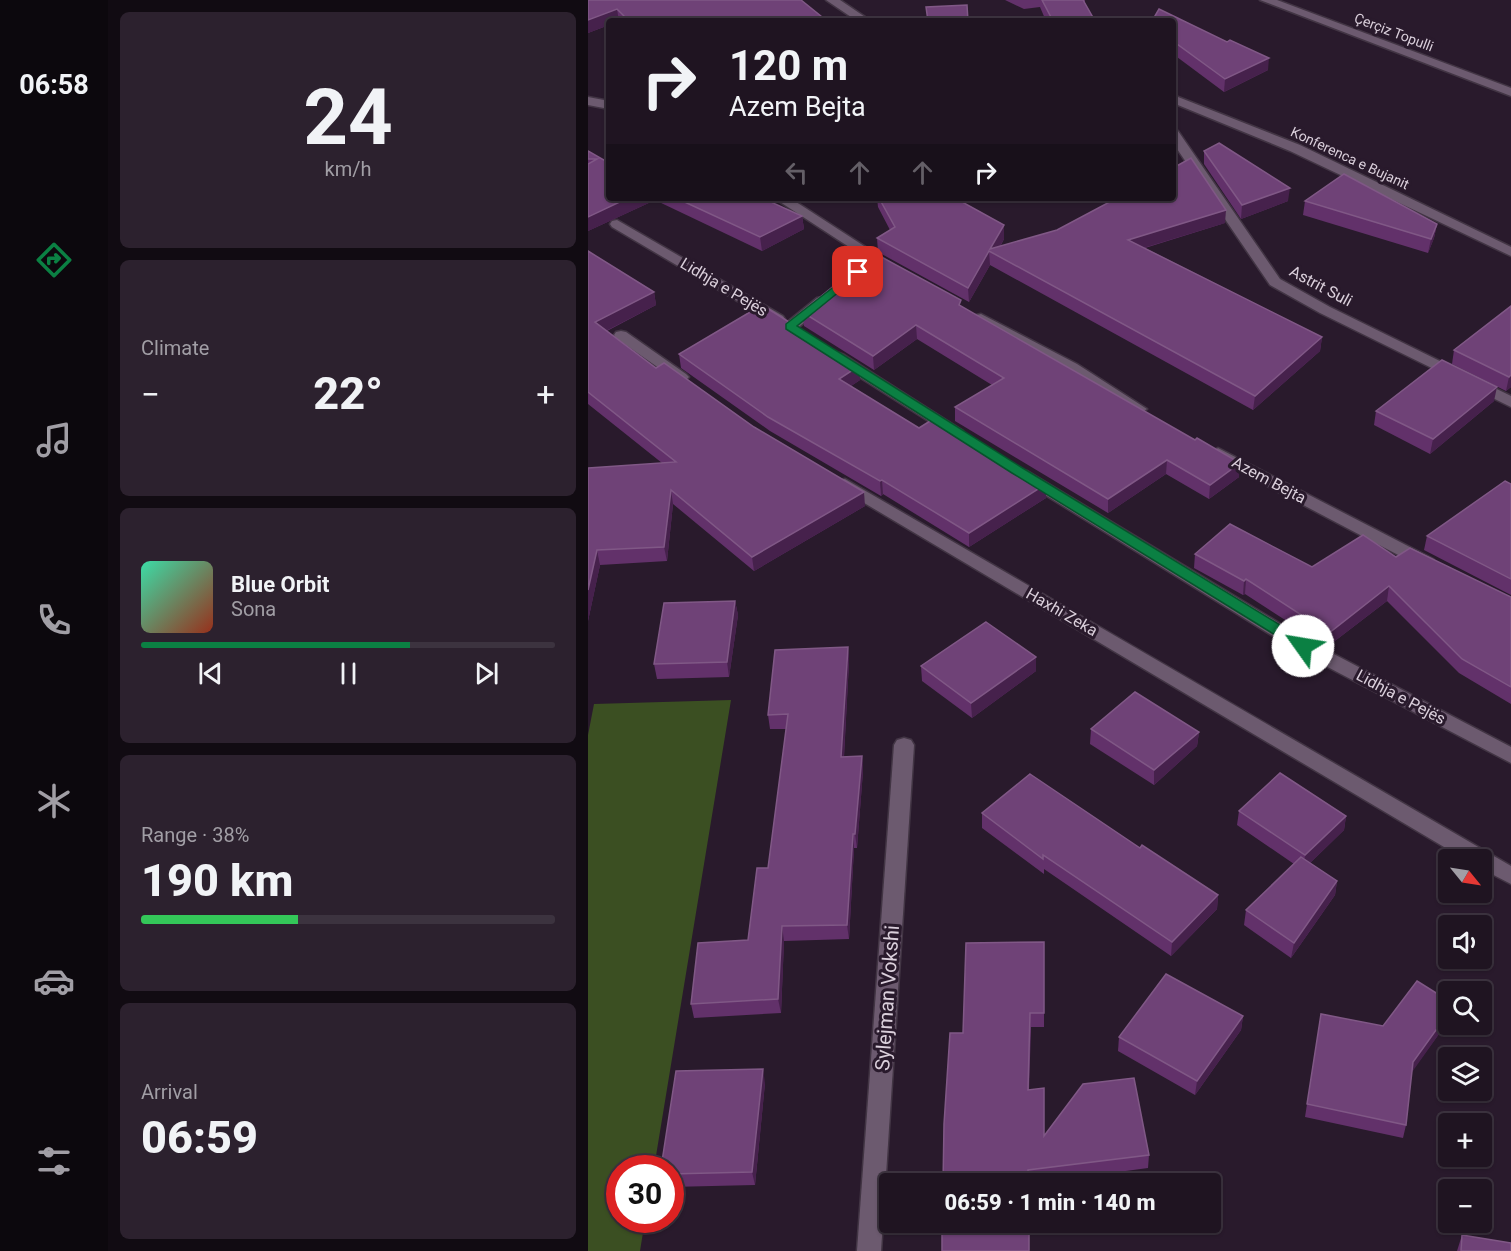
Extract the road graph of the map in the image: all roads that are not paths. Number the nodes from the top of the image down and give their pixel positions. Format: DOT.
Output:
graph roads {
  1 [pos="832,0"];
  2 [pos="1266,0"];
  3 [pos="860,18"];
  4 [pos="1511,93"];
  5 [pos="1176,100"];
  6 [pos="588,101"];
  7 [pos="606,104"];
  8 [pos="1176,138"];
  9 [pos="785,201"];
  10 [pos="617,224"];
  11 [pos="1511,252"];
  12 [pos="905,275"];
  13 [pos="832,292"];
  14 [pos="965,309"];
  15 [pos="621,335"];
  16 [pos="821,346"];
  17 [pos="697,389"];
  18 [pos="1511,402"];
  19 [pos="1152,417"];
  20 [pos="968,439"];
  21 [pos="1203,445"];
  22 [pos="1017,470"];
  23 [pos="835,478"];
  24 [pos="1438,568"];
  25 [pos="904,745"];
  26 [pos="1511,756"];
  27 [pos="1511,876"];
  28 [pos="869,1251"];
  1 -- 3 [label="street"];
  2 -- 4 [label="street, Çerçiz Topulli"];
  5 -- 11 [label="street, Konferenca e Bujanit"];
  6 -- 7 [label="street"];
  8 -- 18 [label="street, Astrit Suli"];
  9 -- 12 [label="street"];
  10 -- 13 [label="street, Lidhja e Pejës"];
  14 -- 19 [label="street"];
  15 -- 17 [label="street"];
  16 -- 20 [label="street"];
  21 -- 24 [label="street, Azem Bejta"];
  22 -- 26 [label="street, Lidhja e Pejës"];
  23 -- 27 [label="street, Haxhi Zeka"];
  25 -- 28 [label="street, Sylejman Vokshi"];
}
